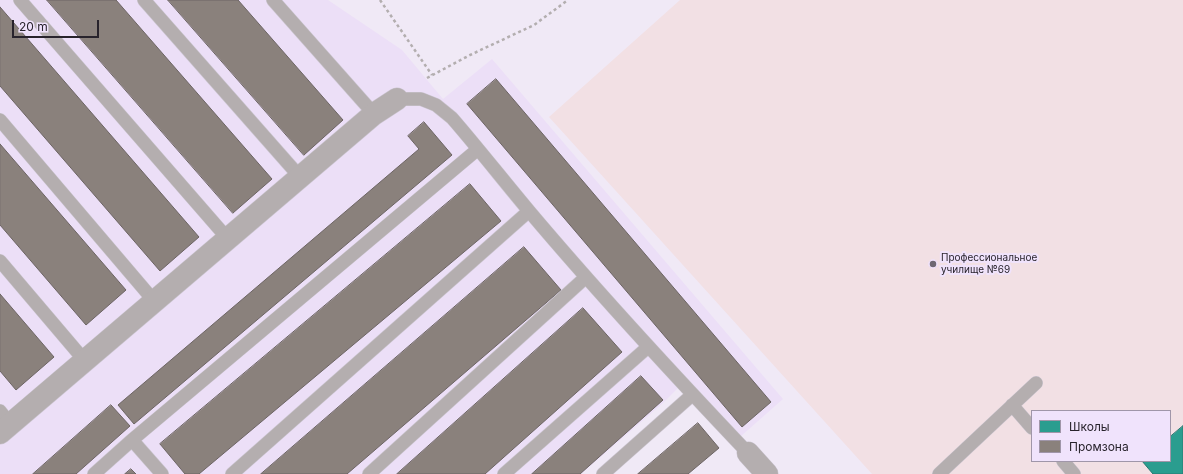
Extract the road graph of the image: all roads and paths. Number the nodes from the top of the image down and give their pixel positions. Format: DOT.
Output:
graph roads {
  1 [pos="20,0"];
  2 [pos="144,0"];
  3 [pos="273,0"];
  4 [pos="380,0"];
  5 [pos="568,0"];
  6 [pos="432,74"];
  7 [pos="397,99"];
  8 [pos="374,114"];
  9 [pos="0,120"];
  10 [pos="478,149"];
  11 [pos="300,177"];
  12 [pos="529,211"];
  13 [pos="228,239"];
  14 [pos="0,261"];
  15 [pos="586,278"];
  16 [pos="155,302"];
  17 [pos="648,346"];
  18 [pos="85,360"];
  19 [pos="1036,383"];
  20 [pos="692,395"];
  21 [pos="1012,406"];
  22 [pos="4,423"];
  23 [pos="1031,427"];
  24 [pos="132,440"];
  25 [pos="748,453"];
  26 [pos="1064,462"];
  27 [pos="94,474"];
  28 [pos="162,474"];
  29 [pos="232,474"];
  30 [pos="369,474"];
  31 [pos="504,474"];
  32 [pos="603,474"];
  33 [pos="767,474"];
  34 [pos="939,474"];
  35 [pos="1074,474"];
  1 -- 13 [label="lane"];
  2 -- 11 [label="lane"];
  3 -- 8 [label="lane"];
  4 -- 6 [label="path"];
  5 -- 6 [label="path"];
  6 -- 7 [label="path"];
  7 -- 8 [label="street"];
  7 -- 10 [label="lane"];
  8 -- 11 [label="street"];
  9 -- 16 [label="lane"];
  10 -- 12 [label="lane"];
  10 -- 24 [label="lane"];
  11 -- 13 [label="street"];
  12 -- 15 [label="lane"];
  12 -- 29 [label="lane"];
  13 -- 16 [label="street"];
  14 -- 18 [label="lane"];
  15 -- 17 [label="lane"];
  15 -- 30 [label="lane"];
  16 -- 18 [label="street"];
  17 -- 20 [label="lane"];
  17 -- 31 [label="lane"];
  18 -- 22 [label="street"];
  19 -- 21 [label="lane"];
  20 -- 25 [label="lane"];
  20 -- 32 [label="lane"];
  21 -- 23 [label="lane"];
  21 -- 34 [label="lane"];
  24 -- 27 [label="lane"];
  24 -- 28 [label="lane"];
  25 -- 33 [label="street"];
  26 -- 35 [label="lane"];
}
